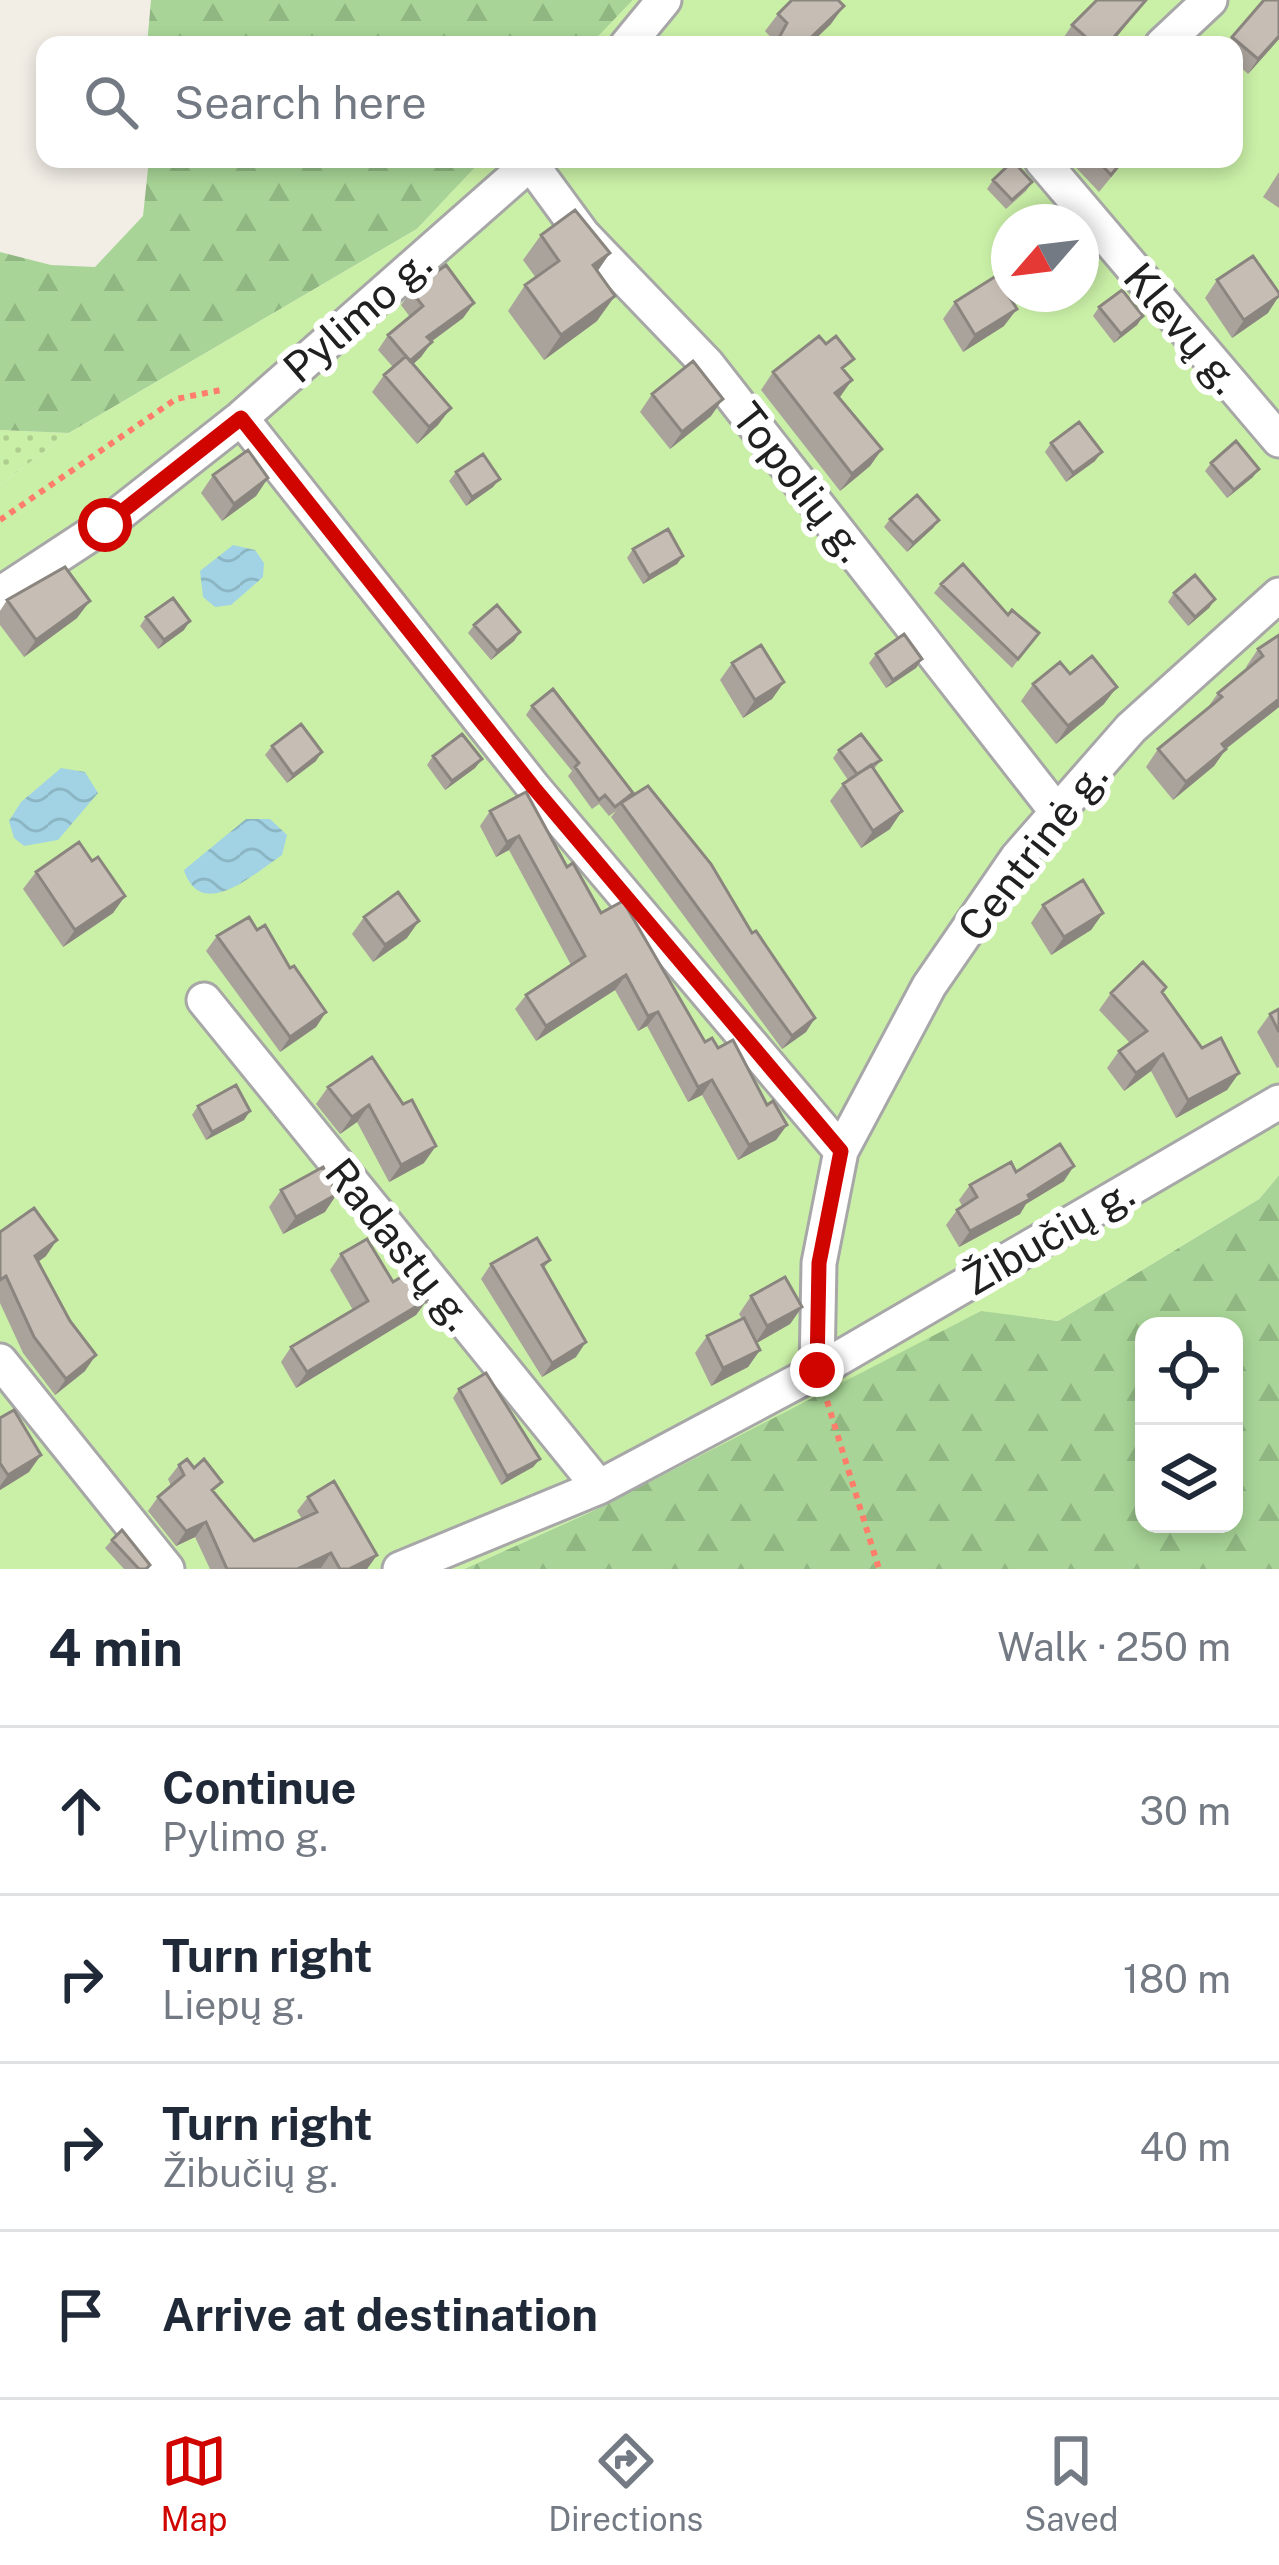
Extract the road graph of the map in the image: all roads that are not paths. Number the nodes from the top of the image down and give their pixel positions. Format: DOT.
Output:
graph roads {
  1 [pos="664,0"];
  2 [pos="1210,0"];
  3 [pos="634,36"];
  4 [pos="1172,36"];
  5 [pos="525,168"];
  6 [pos="538,168"];
  7 [pos="1049,168"];
  8 [pos="241,418"];
  9 [pos="1279,440"];
  10 [pos="0,594"];
  11 [pos="1279,596"];
  12 [pos="1057,812"];
  13 [pos="205,1000"];
  14 [pos="1279,1102"];
  15 [pos="841,1151"];
  16 [pos="0,1361"];
  17 [pos="817,1370"];
  18 [pos="599,1487"];
  19 [pos="167,1569"];
  20 [pos="400,1569"];
  1 -- 3 [label="street"];
  2 -- 4 [label="street"];
  5 -- 8 [label="street, Pylimo g."];
  6 -- 12 [label="street, Topolių g."];
  7 -- 9 [label="street, Klevų g."];
  8 -- 10 [label="street, Pylimo g."];
  8 -- 15 [label="street"];
  11 -- 12 [label="street, Centrinė g."];
  12 -- 15 [label="street, Centrinė g."];
  13 -- 18 [label="street, Radastų g."];
  14 -- 17 [label="street, Žibučių g."];
  15 -- 17 [label="street"];
  16 -- 19 [label="street"];
  17 -- 18 [label="street, Žibučių g."];
  18 -- 20 [label="street, Žibučių g."];
}
